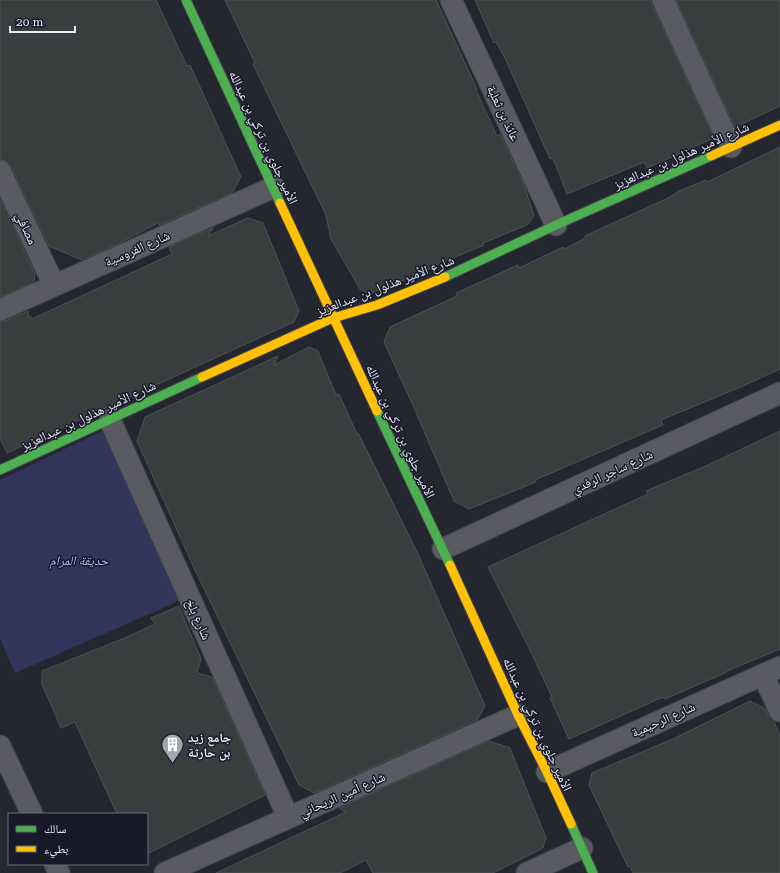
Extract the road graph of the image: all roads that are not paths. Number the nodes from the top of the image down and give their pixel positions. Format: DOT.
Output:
graph roads {
  1 [pos="186,0"];
  2 [pos="451,0"];
  3 [pos="663,0"];
  4 [pos="780,125"];
  5 [pos="731,147"];
  6 [pos="0,171"];
  7 [pos="274,187"];
  8 [pos="556,225"];
  9 [pos="54,285"];
  10 [pos="0,310"];
  11 [pos="333,318"];
  12 [pos="780,393"];
  13 [pos="110,420"];
  14 [pos="0,470"];
  15 [pos="444,549"];
  16 [pos="772,671"];
  17 [pos="780,711"];
  18 [pos="518,715"];
  19 [pos="0,746"];
  20 [pos="547,772"];
  21 [pos="32,813"];
  22 [pos="288,818"];
  23 [pos="582,848"];
  24 [pos="165,873"];
  25 [pos="527,873"];
  26 [pos="593,873"];
  1 -- 7 [label="street, الأمير جلوي بن تركي بن عبدالله"];
  2 -- 8 [label="street, عائذ بن ثعلبة"];
  3 -- 5 [label="street"];
  4 -- 5 [label="street, شارع الأمير هذلول بن عبدالعزيز"];
  5 -- 8 [label="street, شارع الأمير هذلول بن عبدالعزيز"];
  6 -- 9 [label="street, مصافي"];
  7 -- 9 [label="street, شارع الفروسية"];
  7 -- 11 [label="street, الأمير جلوي بن تركي بن عبدالله"];
  8 -- 11 [label="street, شارع الأمير هذلول بن عبدالعزيز"];
  9 -- 10 [label="street, شارع الفروسية"];
  11 -- 13 [label="street, شارع الأمير هذلول بن عبدالعزيز"];
  11 -- 15 [label="street, الأمير جلوي بن تركي بن عبدالله"];
  12 -- 15 [label="street, شارع ساجر الرفدي"];
  13 -- 14 [label="street, شارع الأمير هذلول بن عبدالعزيز"];
  13 -- 22 [label="street, شارع بلخ"];
  15 -- 18 [label="street, الأمير جلوي بن تركي بن عبدالله"];
  16 -- 17 [label="street"];
  16 -- 20 [label="street, شارع الرحيمية"];
  18 -- 20 [label="street, الأمير جلوي بن تركي بن عبدالله"];
  18 -- 22 [label="street, شارع أمين الريحاني"];
  19 -- 21 [label="street"];
  20 -- 23 [label="street, الأمير جلوي بن تركي بن عبدالله"];
  22 -- 24 [label="street, شارع أمين الريحاني"];
  23 -- 25 [label="street"];
  23 -- 26 [label="street, الأمير جلوي بن تركي بن عبدالله"];
}
